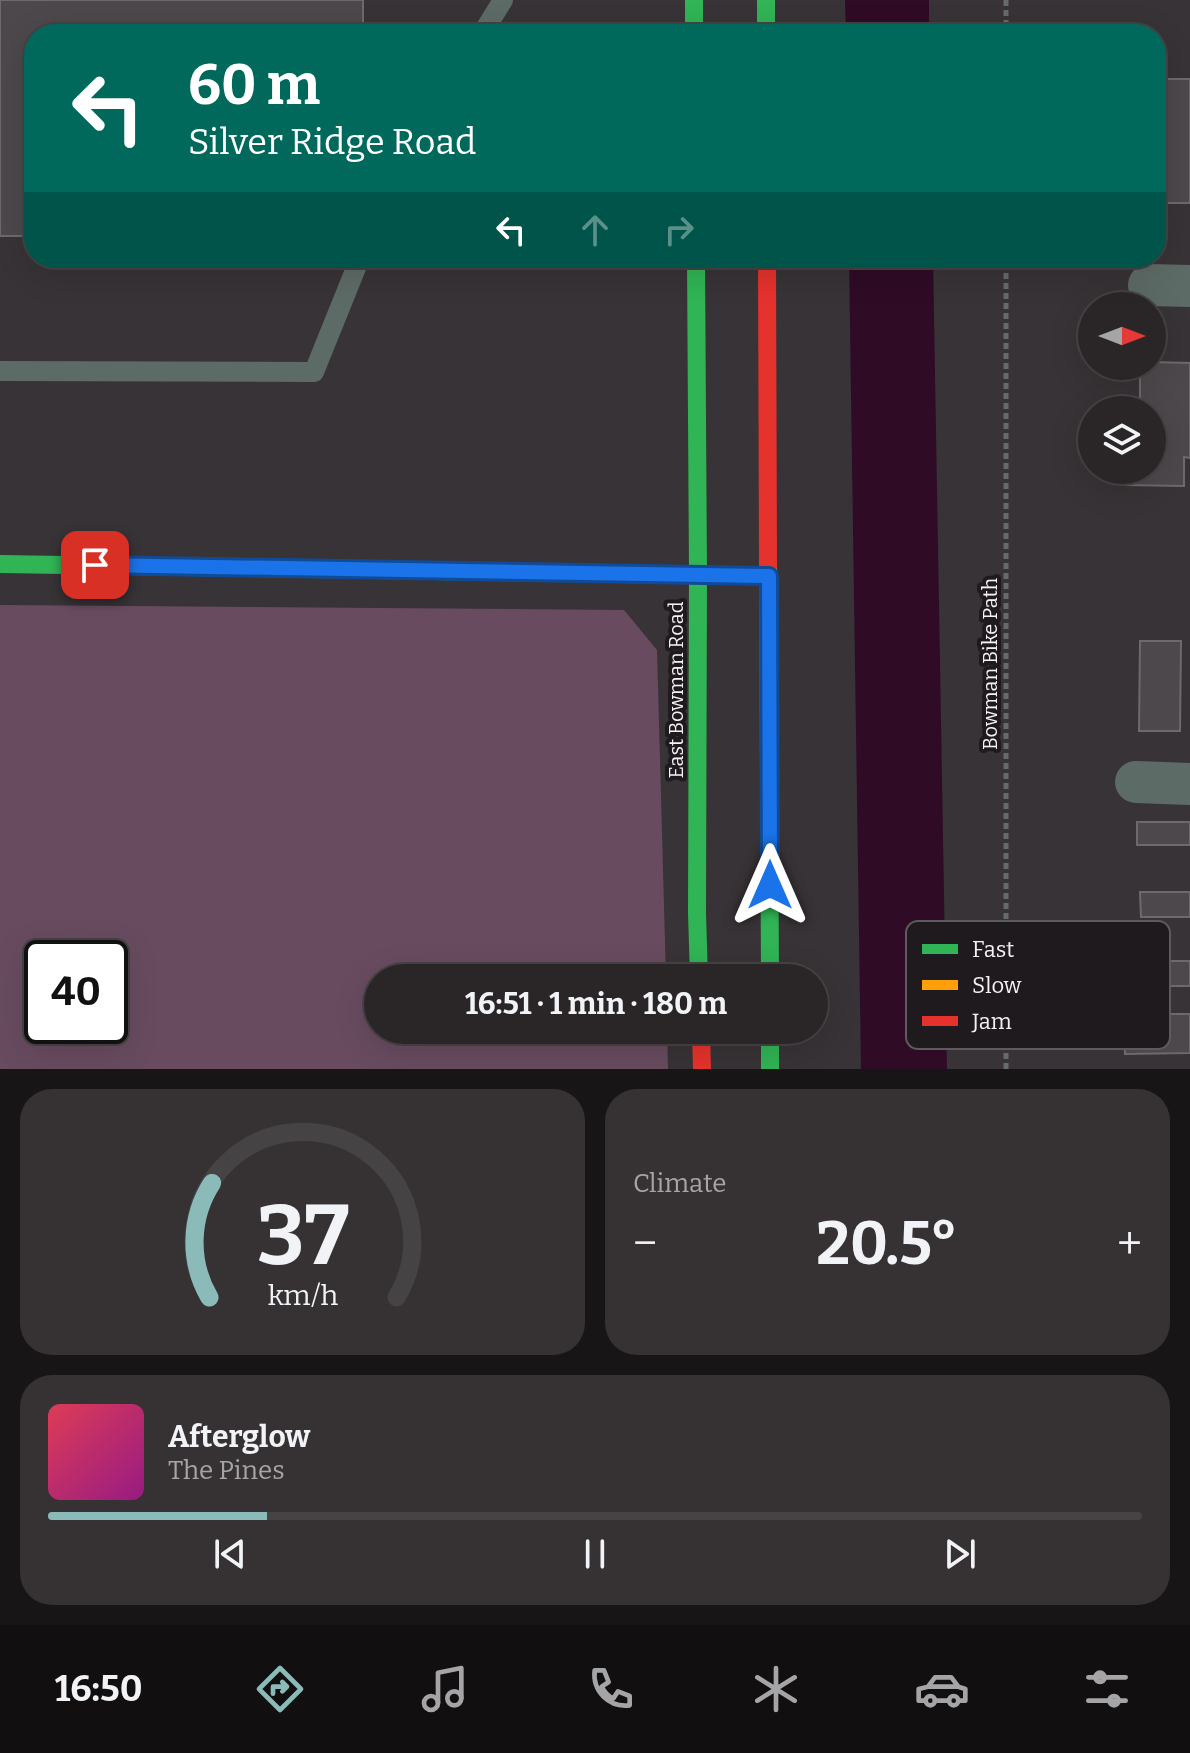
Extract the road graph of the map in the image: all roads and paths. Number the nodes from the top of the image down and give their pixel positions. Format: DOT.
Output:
graph roads {
  1 [pos="503,0"];
  2 [pos="694,0"];
  3 [pos="766,0"];
  4 [pos="1006,0"];
  5 [pos="488,24"];
  6 [pos="694,24"];
  7 [pos="766,24"];
  8 [pos="1006,24"];
  9 [pos="356,268"];
  10 [pos="696,268"];
  11 [pos="767,268"];
  12 [pos="1006,268"];
  13 [pos="0,371"];
  14 [pos="0,564"];
  15 [pos="698,575"];
  16 [pos="769,576"];
  17 [pos="1136,782"];
  18 [pos="1190,784"];
  19 [pos="1006,921"];
  20 [pos="699,964"];
  21 [pos="770,964"];
  22 [pos="701,1044"];
  23 [pos="770,1044"];
  24 [pos="702,1069"];
  25 [pos="770,1069"];
  1 -- 5 [label="lane"];
  2 -- 6 [label="street"];
  3 -- 7 [label="street"];
  4 -- 8 [label="path"];
  9 -- 13 [label="lane"];
  10 -- 15 [label="street, East Bowman Road"];
  11 -- 16 [label="street"];
  12 -- 19 [label="path, Bowman Bike Path"];
  14 -- 15 [label="street"];
  15 -- 16 [label="street"];
  15 -- 20 [label="street, East Bowman Road"];
  16 -- 21 [label="street"];
  17 -- 18 [label="street"];
  22 -- 24 [label="street"];
  23 -- 25 [label="street"];
}
